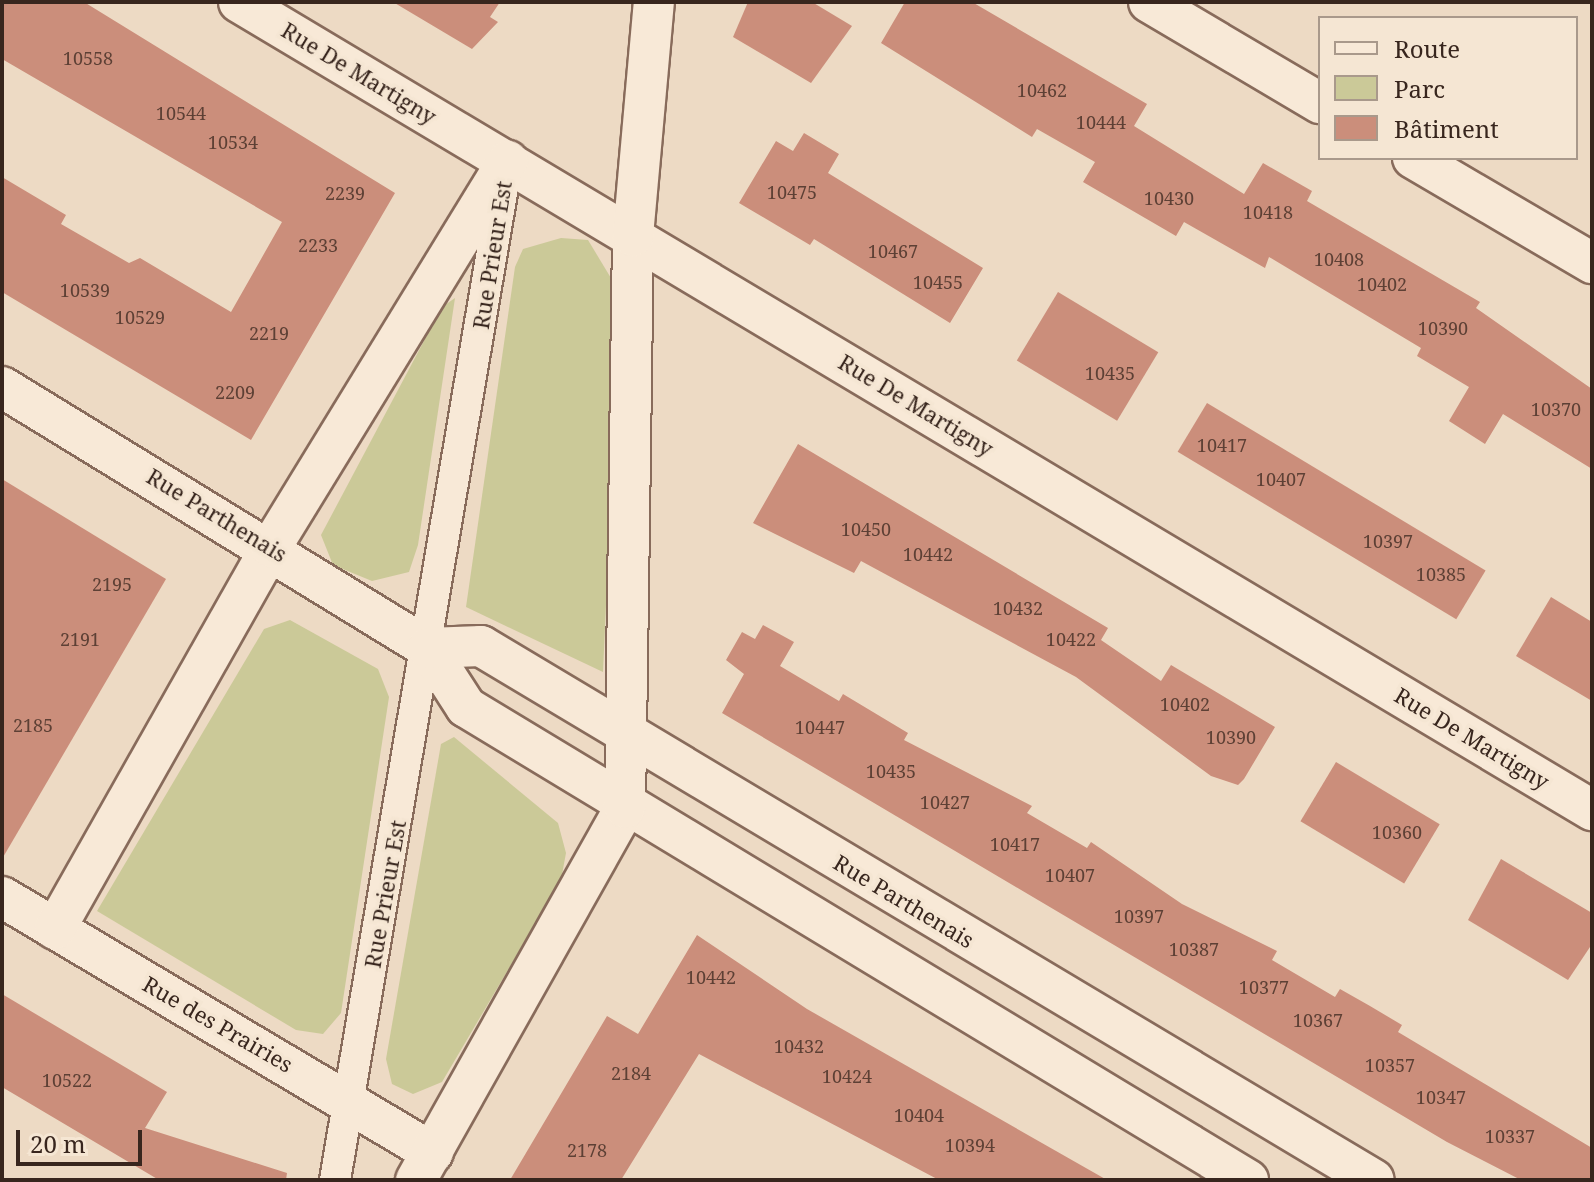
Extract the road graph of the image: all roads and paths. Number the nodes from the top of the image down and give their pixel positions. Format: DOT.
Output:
graph roads {
  1 [pos="239,2"];
  2 [pos="654,2"];
  3 [pos="1149,2"];
  4 [pos="1318,102"];
  5 [pos="1416,160"];
  6 [pos="508,161"];
  7 [pos="633,236"];
  8 [pos="1592,263"];
  9 [pos="2,387"];
  10 [pos="271,547"];
  11 [pos="428,648"];
  12 [pos="625,735"];
  13 [pos="625,808"];
  14 [pos="1592,810"];
  15 [pos="2,897"];
  16 [pos="55,929"];
  17 [pos="349,1100"];
  18 [pos="424,1167"];
  19 [pos="335,1180"];
  20 [pos="1248,1180"];
  21 [pos="1374,1180"];
  1 -- 6 [label="street, Rue De Martigny"];
  2 -- 7 [label="street"];
  3 -- 4 [label="street"];
  5 -- 8 [label="street"];
  6 -- 7 [label="street, Rue De Martigny"];
  6 -- 10 [label="street, Rue Prieur Est"];
  6 -- 11 [label="street, Rue Prieur Est"];
  7 -- 12 [label="street"];
  7 -- 14 [label="street, Rue De Martigny"];
  9 -- 10 [label="street, Rue Parthenais"];
  10 -- 11 [label="street, Rue Parthenais"];
  10 -- 16 [label="street, Rue Prieur Est"];
  11 -- 12 [label="street, Rue Parthenais"];
  11 -- 13 [label="street, Rue Parthenais"];
  11 -- 17 [label="street, Rue Prieur Est"];
  12 -- 13 [label="street"];
  12 -- 21 [label="street, Rue Parthenais"];
  13 -- 18 [label="street"];
  13 -- 20 [label="street, Rue Parthenais"];
  15 -- 16 [label="street, Rue des Prairies"];
  16 -- 17 [label="street, Rue des Prairies"];
  17 -- 18 [label="street, Rue des Prairies"];
  17 -- 19 [label="street, Rue Prieur Est"];
}
